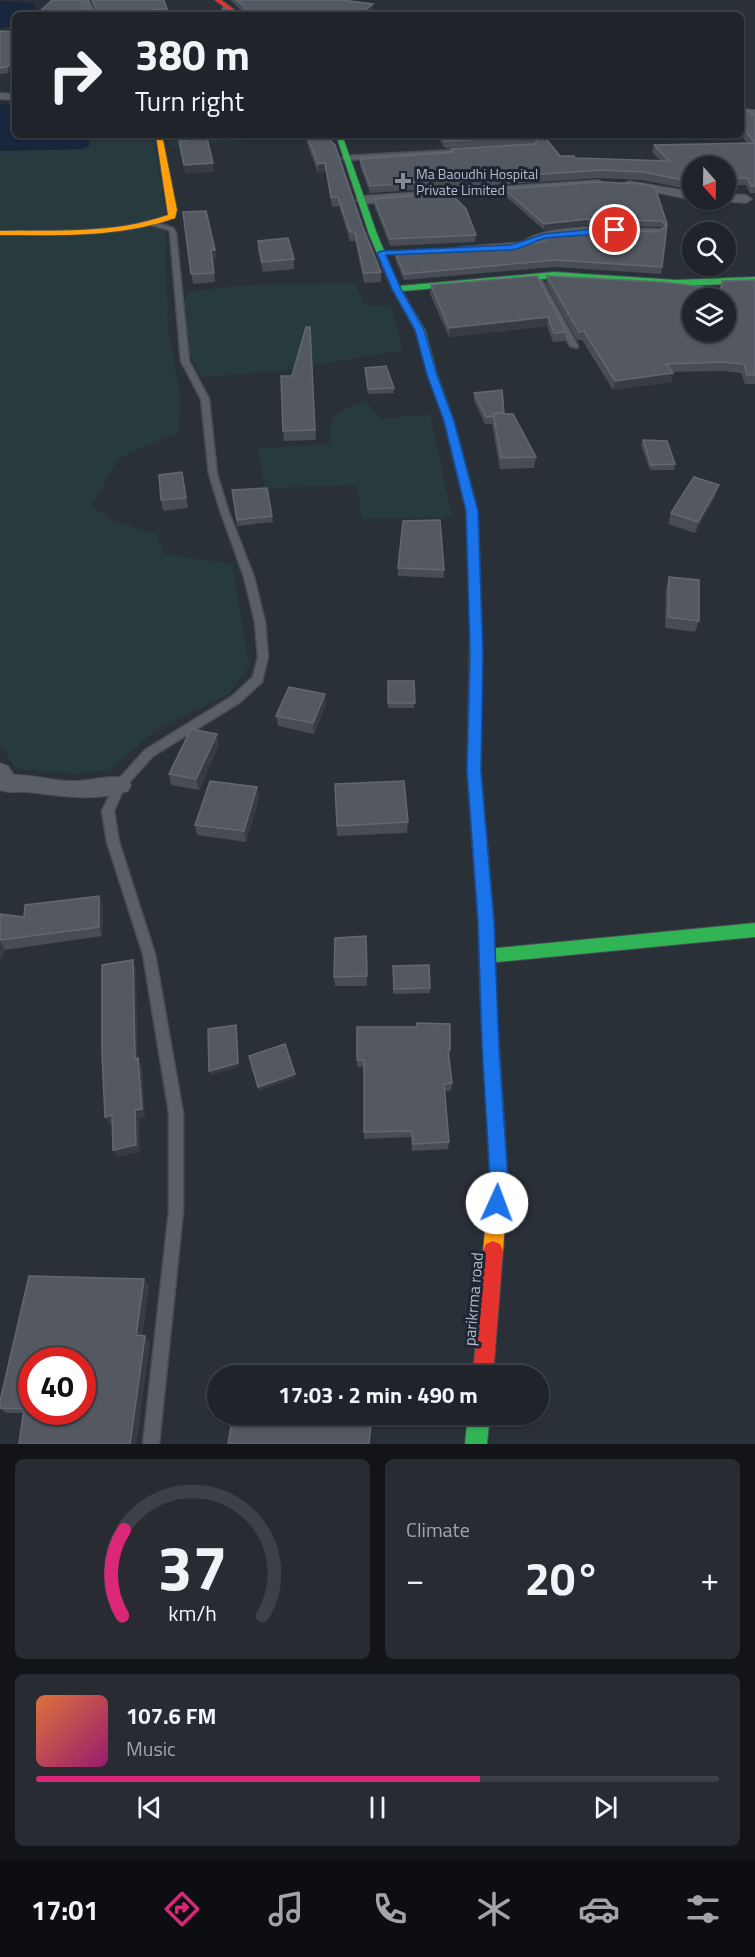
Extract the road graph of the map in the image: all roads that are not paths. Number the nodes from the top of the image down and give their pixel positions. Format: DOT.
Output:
graph roads {
  1 [pos="218,0"];
  2 [pos="234,12"];
  3 [pos="160,138"];
  4 [pos="340,138"];
  5 [pos="462,152"];
  6 [pos="345,158"];
  7 [pos="682,194"];
  8 [pos="736,198"];
  9 [pos="746,199"];
  10 [pos="362,200"];
  11 [pos="154,224"];
  12 [pos="657,232"];
  13 [pos="0,233"];
  14 [pos="446,252"];
  15 [pos="537,277"];
  16 [pos="755,280"];
  17 [pos="396,289"];
  18 [pos="574,346"];
  19 [pos="0,771"];
  20 [pos="120,785"];
  21 [pos="755,930"];
  22 [pos="487,956"];
  23 [pos="484,1365"];
  24 [pos="478,1425"];
  25 [pos="151,1444"];
  26 [pos="476,1444"];
  1 -- 2 [label="street"];
  3 -- 11 [label="street"];
  4 -- 6 [label="street, parikrma road"];
  5 -- 6 [label="lane"];
  6 -- 10 [label="street, parikrma road"];
  7 -- 10 [label="street"];
  8 -- 9 [label="street"];
  10 -- 17 [label="street, parikrma road"];
  11 -- 13 [label="street"];
  11 -- 20 [label="lane"];
  12 -- 14 [label="street"];
  15 -- 16 [label="street"];
  15 -- 17 [label="street"];
  15 -- 18 [label="lane"];
  17 -- 22 [label="street, parikrma road"];
  19 -- 20 [label="street"];
  20 -- 25 [label="lane"];
  21 -- 22 [label="street"];
  22 -- 23 [label="street, parikrma road"];
  24 -- 26 [label="street"];
}
